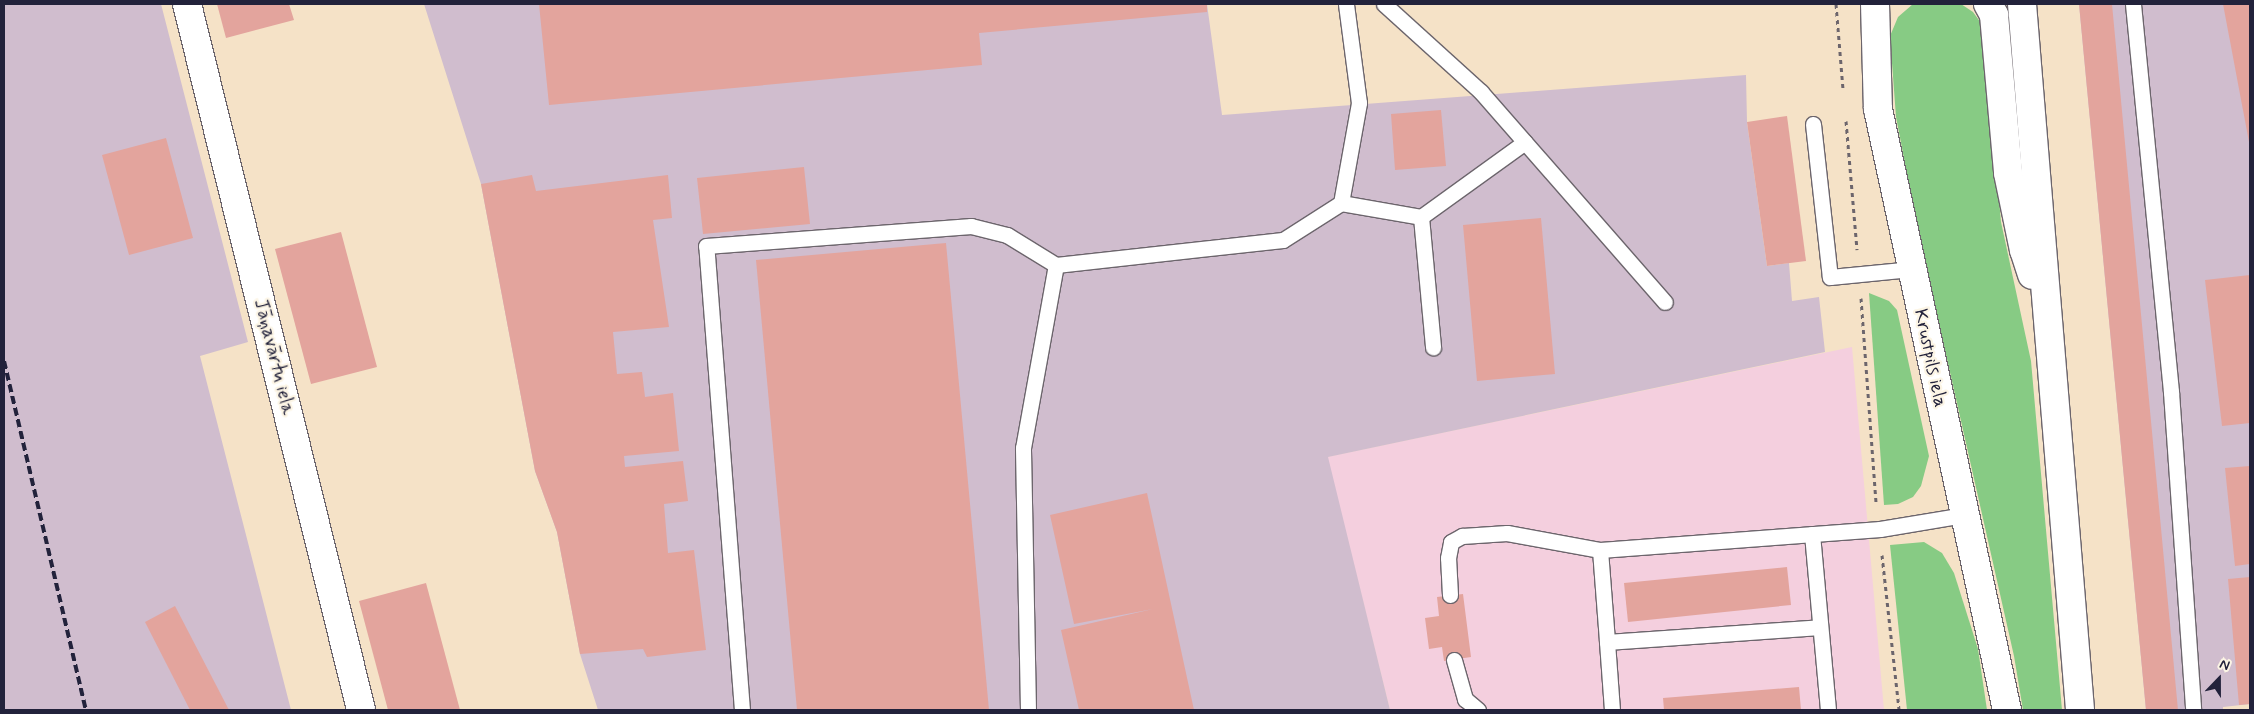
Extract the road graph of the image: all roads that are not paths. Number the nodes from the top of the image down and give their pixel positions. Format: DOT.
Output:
graph roads {
  1 [pos="187,4"];
  2 [pos="1346,4"];
  3 [pos="1384,4"];
  4 [pos="1988,4"];
  5 [pos="2022,4"];
  6 [pos="2133,4"];
  7 [pos="1878,11"];
  8 [pos="1813,124"];
  9 [pos="1525,142"];
  10 [pos="1341,203"];
  11 [pos="1421,217"];
  12 [pos="1056,265"];
  13 [pos="1910,269"];
  14 [pos="1665,302"];
  15 [pos="2047,319"];
  16 [pos="1433,347"];
  17 [pos="1965,515"];
  18 [pos="1812,534"];
  19 [pos="1600,550"];
  20 [pos="1450,595"];
  21 [pos="1819,627"];
  22 [pos="1607,642"];
  23 [pos="1454,660"];
  24 [pos="361,710"];
  25 [pos="742,710"];
  26 [pos="1028,710"];
  27 [pos="1478,710"];
  28 [pos="1612,710"];
  29 [pos="1828,710"];
  30 [pos="2007,710"];
  31 [pos="2080,710"];
  32 [pos="2193,710"];
  1 -- 24 [label="main road, Jāņavārtu iela"];
  2 -- 10 [label="lane"];
  3 -- 9 [label="lane"];
  4 -- 15 [label="main road"];
  5 -- 15 [label="main road"];
  6 -- 32 [label="lane"];
  7 -- 13 [label="main road, Krustpils iela"];
  8 -- 13 [label="lane"];
  9 -- 11 [label="lane"];
  9 -- 14 [label="lane"];
  10 -- 11 [label="lane"];
  10 -- 12 [label="lane"];
  11 -- 16 [label="lane"];
  12 -- 25 [label="lane"];
  12 -- 26 [label="lane"];
  13 -- 17 [label="main road, Krustpils iela"];
  15 -- 31 [label="main road"];
  17 -- 18 [label="lane"];
  17 -- 30 [label="main road, Krustpils iela"];
  18 -- 19 [label="lane"];
  18 -- 21 [label="lane"];
  19 -- 20 [label="lane"];
  19 -- 22 [label="lane"];
  21 -- 22 [label="lane"];
  21 -- 29 [label="lane"];
  22 -- 28 [label="lane"];
  23 -- 27 [label="lane"];
}
